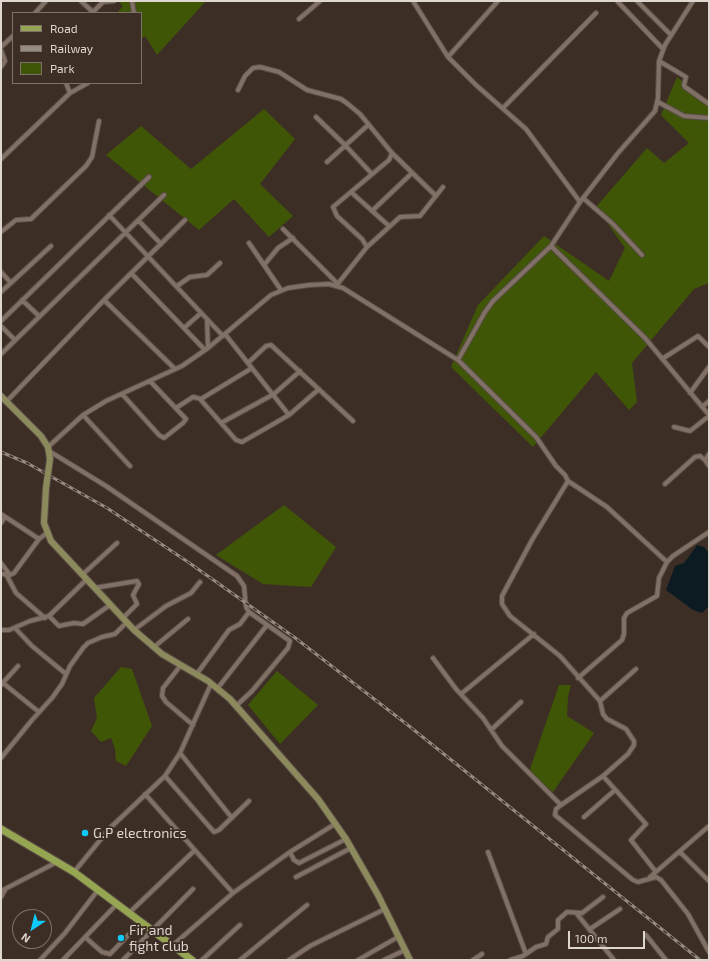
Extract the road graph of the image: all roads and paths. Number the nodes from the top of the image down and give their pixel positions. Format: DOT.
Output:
graph roads {
  1 [pos="46,1"];
  2 [pos="82,1"];
  3 [pos="114,1"];
  4 [pos="132,1"];
  5 [pos="320,1"];
  6 [pos="413,1"];
  7 [pos="498,1"];
  8 [pos="637,1"];
  9 [pos="693,1"];
  10 [pos="618,2"];
  11 [pos="36,12"];
  12 [pos="93,12"];
  13 [pos="95,12"];
  14 [pos="134,12"];
  15 [pos="596,13"];
  16 [pos="299,19"];
  17 [pos="671,35"];
  18 [pos="12,37"];
  19 [pos="1,48"];
  20 [pos="663,48"];
  21 [pos="448,57"];
  22 [pos="659,61"];
  23 [pos="1,67"];
  24 [pos="66,84"];
  25 [pos="86,84"];
  26 [pos="238,90"];
  27 [pos="70,93"];
  28 [pos="658,102"];
  29 [pos="709,104"];
  30 [pos="503,108"];
  31 [pos="316,117"];
  32 [pos="709,118"];
  33 [pos="99,122"];
  34 [pos="368,125"];
  35 [pos="345,145"];
  36 [pos="392,153"];
  37 [pos="1,160"];
  38 [pos="327,162"];
  39 [pos="412,173"];
  40 [pos="372,174"];
  41 [pos="149,177"];
  42 [pos="443,187"];
  43 [pos="351,192"];
  44 [pos="164,195"];
  45 [pos="436,196"];
  46 [pos="581,200"];
  47 [pos="372,211"];
  48 [pos="109,215"];
  49 [pos="138,220"];
  50 [pos="185,220"];
  51 [pos="389,226"];
  52 [pos="283,229"];
  53 [pos="1,232"];
  54 [pos="126,232"];
  55 [pos="293,238"];
  56 [pos="161,244"];
  57 [pos="249,244"];
  58 [pos="51,246"];
  59 [pos="551,246"];
  60 [pos="367,247"];
  61 [pos="642,255"];
  62 [pos="149,256"];
  63 [pos="220,263"];
  64 [pos="264,265"];
  65 [pos="1,272"];
  66 [pos="131,273"];
  67 [pos="11,283"];
  68 [pos="337,285"];
  69 [pos="177,286"];
  70 [pos="279,291"];
  71 [pos="1,292"];
  72 [pos="22,300"];
  73 [pos="104,300"];
  74 [pos="201,313"];
  75 [pos="39,316"];
  76 [pos="207,319"];
  77 [pos="1,321"];
  78 [pos="1,326"];
  79 [pos="184,328"];
  80 [pos="224,335"];
  81 [pos="15,340"];
  82 [pos="709,347"];
  83 [pos="207,349"];
  84 [pos="1,354"];
  85 [pos="662,359"];
  86 [pos="458,360"];
  87 [pos="248,363"];
  88 [pos="709,367"];
  89 [pos="252,368"];
  90 [pos="175,369"];
  91 [pos="300,370"];
  92 [pos="150,381"];
  93 [pos="319,389"];
  94 [pos="690,393"];
  95 [pos="122,394"];
  96 [pos="274,394"];
  97 [pos="1,396"];
  98 [pos="200,399"];
  99 [pos="7,402"];
  100 [pos="709,402"];
  101 [pos="702,407"];
  102 [pos="176,408"];
  103 [pos="289,415"];
  104 [pos="82,416"];
  105 [pos="709,416"];
  106 [pos="353,421"];
  107 [pos="221,423"];
  108 [pos="674,427"];
  109 [pos="49,449"];
  110 [pos="709,454"];
  111 [pos="705,460"];
  112 [pos="130,466"];
  113 [pos="709,466"];
  114 [pos="568,481"];
  115 [pos="665,484"];
  116 [pos="3,516"];
  117 [pos="1,523"];
  118 [pos="709,532"];
  119 [pos="47,533"];
  120 [pos="38,539"];
  121 [pos="117,543"];
  122 [pos="667,562"];
  123 [pos="1,563"];
  124 [pos="6,574"];
  125 [pos="84,578"];
  126 [pos="200,582"];
  127 [pos="94,588"];
  128 [pos="110,605"];
  129 [pos="249,612"];
  130 [pos="47,617"];
  131 [pos="188,619"];
  132 [pos="125,620"];
  133 [pos="267,625"];
  134 [pos="15,628"];
  135 [pos="1,630"];
  136 [pos="134,630"];
  137 [pos="534,634"];
  138 [pos="154,647"];
  139 [pos="433,658"];
  140 [pos="181,665"];
  141 [pos="18,666"];
  142 [pos="636,669"];
  143 [pos="66,674"];
  144 [pos="196,675"];
  145 [pos="578,678"];
  146 [pos="2,684"];
  147 [pos="211,684"];
  148 [pos="217,689"];
  149 [pos="460,694"];
  150 [pos="600,701"];
  151 [pos="521,702"];
  152 [pos="236,706"];
  153 [pos="39,712"];
  154 [pos="193,725"];
  155 [pos="491,730"];
  156 [pos="180,753"];
  157 [pos="1,758"];
  158 [pos="165,776"];
  159 [pos="603,776"];
  160 [pos="616,790"];
  161 [pos="145,794"];
  162 [pos="249,801"];
  163 [pos="561,805"];
  164 [pos="584,817"];
  165 [pos="232,818"];
  166 [pos="335,824"];
  167 [pos="709,826"];
  168 [pos="1,829"];
  169 [pos="346,839"];
  170 [pos="351,848"];
  171 [pos="195,850"];
  172 [pos="290,852"];
  173 [pos="488,852"];
  174 [pos="680,852"];
  175 [pos="57,862"];
  176 [pos="74,872"];
  177 [pos="656,872"];
  178 [pos="296,877"];
  179 [pos="650,878"];
  180 [pos="709,881"];
  181 [pos="98,889"];
  182 [pos="193,889"];
  183 [pos="3,890"];
  184 [pos="233,893"];
  185 [pos="1,897"];
  186 [pos="603,897"];
  187 [pos="117,904"];
  188 [pos="308,905"];
  189 [pos="385,909"];
  190 [pos="620,909"];
  191 [pos="129,913"];
  192 [pos="577,913"];
  193 [pos="141,922"];
  194 [pos="240,925"];
  195 [pos="590,929"];
  196 [pos="153,931"];
  197 [pos="646,935"];
  198 [pos="85,937"];
  199 [pos="398,937"];
  200 [pos="173,945"];
  201 [pos="405,950"];
  202 [pos="709,952"];
  203 [pos="482,954"];
  204 [pos="526,954"];
  205 [pos="40,960"];
  206 [pos="63,960"];
  207 [pos="122,960"];
  208 [pos="192,960"];
  209 [pos="202,960"];
  210 [pos="240,960"];
  211 [pos="289,960"];
  212 [pos="358,960"];
  213 [pos="384,960"];
  214 [pos="410,960"];
  215 [pos="473,960"];
  216 [pos="510,960"];
  217 [pos="614,960"];
  218 [pos="666,960"];
  1 -- 11 [label="street"];
  2 -- 12 [label="street"];
  3 -- 13 [label="street"];
  4 -- 14 [label="street"];
  5 -- 16 [label="street"];
  6 -- 21 [label="street"];
  7 -- 21 [label="street"];
  8 -- 17 [label="street"];
  9 -- 17 [label="street"];
  10 -- 20 [label="street"];
  15 -- 30 [label="street"];
  17 -- 20 [label="street"];
  18 -- 19 [label="street"];
  19 -- 23 [label="street"];
  20 -- 22 [label="street"];
  21 -- 30 [label="street"];
  22 -- 28 [label="street"];
  22 -- 29 [label="street"];
  24 -- 27 [label="street"];
  25 -- 27 [label="street"];
  26 -- 34 [label="street"];
  27 -- 37 [label="street"];
  28 -- 32 [label="street"];
  28 -- 46 [label="street"];
  30 -- 46 [label="street"];
  31 -- 35 [label="street"];
  33 -- 53 [label="street"];
  34 -- 35 [label="street"];
  34 -- 36 [label="street"];
  35 -- 38 [label="street"];
  35 -- 40 [label="street"];
  36 -- 39 [label="street"];
  36 -- 40 [label="street"];
  39 -- 45 [label="street"];
  39 -- 47 [label="street"];
  40 -- 43 [label="street"];
  41 -- 48 [label="street"];
  42 -- 45 [label="street"];
  43 -- 47 [label="street"];
  43 -- 60 [label="street"];
  44 -- 49 [label="street"];
  45 -- 51 [label="street"];
  46 -- 59 [label="street"];
  46 -- 61 [label="street"];
  47 -- 51 [label="street"];
  48 -- 54 [label="street"];
  48 -- 72 [label="street"];
  49 -- 54 [label="street"];
  49 -- 56 [label="street"];
  50 -- 56 [label="street"];
  51 -- 60 [label="street"];
  52 -- 55 [label="street"];
  54 -- 62 [label="street"];
  54 -- 75 [label="street"];
  55 -- 64 [label="street"];
  55 -- 68 [label="street"];
  56 -- 62 [label="street"];
  57 -- 64 [label="street"];
  58 -- 67 [label="street"];
  59 -- 85 [label="street"];
  59 -- 86 [label="street"];
  60 -- 68 [label="street"];
  62 -- 66 [label="street"];
  62 -- 69 [label="street"];
  63 -- 69 [label="street"];
  64 -- 70 [label="street"];
  65 -- 67 [label="street"];
  66 -- 73 [label="street"];
  66 -- 79 [label="street"];
  67 -- 71 [label="street"];
  68 -- 70 [label="street"];
  68 -- 86 [label="street"];
  69 -- 74 [label="street"];
  70 -- 80 [label="street"];
  72 -- 75 [label="street"];
  72 -- 77 [label="street"];
  73 -- 90 [label="street"];
  73 -- 99 [label="street"];
  74 -- 76 [label="street"];
  74 -- 79 [label="street"];
  75 -- 81 [label="street"];
  76 -- 80 [label="street"];
  76 -- 83 [label="street"];
  78 -- 81 [label="street"];
  79 -- 83 [label="street"];
  80 -- 83 [label="street"];
  80 -- 87 [label="street"];
  81 -- 84 [label="street"];
  82 -- 85 [label="street"];
  83 -- 90 [label="street"];
  85 -- 94 [label="street"];
  86 -- 114 [label="street"];
  87 -- 89 [label="street"];
  87 -- 91 [label="street"];
  88 -- 94 [label="street"];
  89 -- 96 [label="street"];
  89 -- 98 [label="street"];
  90 -- 92 [label="street"];
  91 -- 93 [label="street"];
  91 -- 96 [label="street"];
  92 -- 95 [label="street"];
  92 -- 102 [label="street"];
  93 -- 103 [label="street"];
  93 -- 106 [label="street"];
  94 -- 101 [label="street"];
  95 -- 102 [label="street"];
  95 -- 104 [label="street"];
  96 -- 103 [label="street"];
  96 -- 107 [label="street"];
  97 -- 99 [label="main road"];
  98 -- 102 [label="street"];
  98 -- 107 [label="street"];
  99 -- 109 [label="main road"];
  100 -- 101 [label="street"];
  101 -- 105 [label="street"];
  103 -- 107 [label="street"];
  104 -- 109 [label="street"];
  104 -- 112 [label="street"];
  105 -- 108 [label="street"];
  109 -- 119 [label="main road, bridge"];
  109 -- 129 [label="street"];
  110 -- 111 [label="street"];
  111 -- 113 [label="street"];
  111 -- 115 [label="street"];
  114 -- 122 [label="street"];
  114 -- 137 [label="street"];
  116 -- 117 [label="street"];
  116 -- 120 [label="street"];
  118 -- 122 [label="street"];
  119 -- 120 [label="street"];
  119 -- 125 [label="main road"];
  120 -- 124 [label="street"];
  121 -- 125 [label="street"];
  122 -- 145 [label="street"];
  123 -- 124 [label="street"];
  124 -- 130 [label="street"];
  125 -- 127 [label="main road"];
  125 -- 130 [label="street"];
  126 -- 136 [label="street"];
  127 -- 128 [label="main road"];
  127 -- 132 [label="street"];
  128 -- 130 [label="street"];
  128 -- 132 [label="main road"];
  129 -- 133 [label="street"];
  129 -- 144 [label="street"];
  130 -- 134 [label="street"];
  131 -- 138 [label="street"];
  132 -- 136 [label="main road"];
  132 -- 143 [label="street"];
  133 -- 148 [label="street"];
  133 -- 152 [label="street"];
  134 -- 135 [label="street"];
  134 -- 143 [label="street"];
  136 -- 138 [label="main road"];
  137 -- 145 [label="street"];
  137 -- 149 [label="street"];
  138 -- 140 [label="main road"];
  139 -- 149 [label="street"];
  140 -- 144 [label="main road"];
  140 -- 154 [label="street"];
  141 -- 146 [label="street"];
  142 -- 150 [label="street"];
  143 -- 153 [label="street"];
  144 -- 147 [label="main road"];
  145 -- 150 [label="street"];
  146 -- 153 [label="street"];
  147 -- 148 [label="main road"];
  147 -- 154 [label="street"];
  148 -- 152 [label="main road"];
  149 -- 155 [label="street"];
  150 -- 159 [label="street"];
  151 -- 155 [label="street"];
  152 -- 166 [label="main road"];
  153 -- 157 [label="street"];
  154 -- 156 [label="street"];
  155 -- 163 [label="street"];
  156 -- 158 [label="street"];
  156 -- 165 [label="street"];
  158 -- 161 [label="street"];
  158 -- 165 [label="street"];
  159 -- 160 [label="street"];
  159 -- 163 [label="street"];
  160 -- 164 [label="street"];
  160 -- 177 [label="street"];
  161 -- 171 [label="street"];
  161 -- 176 [label="street"];
  162 -- 165 [label="street"];
  163 -- 179 [label="street"];
  166 -- 169 [label="main road"];
  166 -- 172 [label="street"];
  167 -- 174 [label="street"];
  168 -- 175 [label="main road"];
  169 -- 170 [label="main road"];
  169 -- 172 [label="street"];
  170 -- 178 [label="street"];
  170 -- 189 [label="main road"];
  171 -- 184 [label="street"];
  171 -- 191 [label="street"];
  172 -- 184 [label="street"];
  173 -- 204 [label="street"];
  174 -- 177 [label="street"];
  174 -- 180 [label="street"];
  175 -- 176 [label="main road"];
  175 -- 183 [label="street"];
  176 -- 181 [label="main road"];
  177 -- 179 [label="street"];
  179 -- 202 [label="street"];
  181 -- 187 [label="main road"];
  181 -- 205 [label="street"];
  182 -- 196 [label="street"];
  183 -- 185 [label="street"];
  184 -- 200 [label="street"];
  186 -- 192 [label="street"];
  187 -- 191 [label="main road"];
  187 -- 198 [label="street"];
  188 -- 210 [label="street"];
  189 -- 199 [label="main road"];
  189 -- 211 [label="street"];
  190 -- 195 [label="street"];
  191 -- 193 [label="main road"];
  192 -- 195 [label="street"];
  192 -- 204 [label="street"];
  193 -- 196 [label="main road"];
  193 -- 198 [label="street"];
  194 -- 209 [label="street"];
  195 -- 217 [label="street"];
  196 -- 200 [label="main road"];
  196 -- 207 [label="street"];
  197 -- 218 [label="street"];
  198 -- 206 [label="street"];
  199 -- 201 [label="main road"];
  199 -- 212 [label="street"];
  200 -- 208 [label="main road"];
  201 -- 213 [label="street"];
  201 -- 214 [label="main road"];
  203 -- 215 [label="street"];
  204 -- 216 [label="street"];
}
